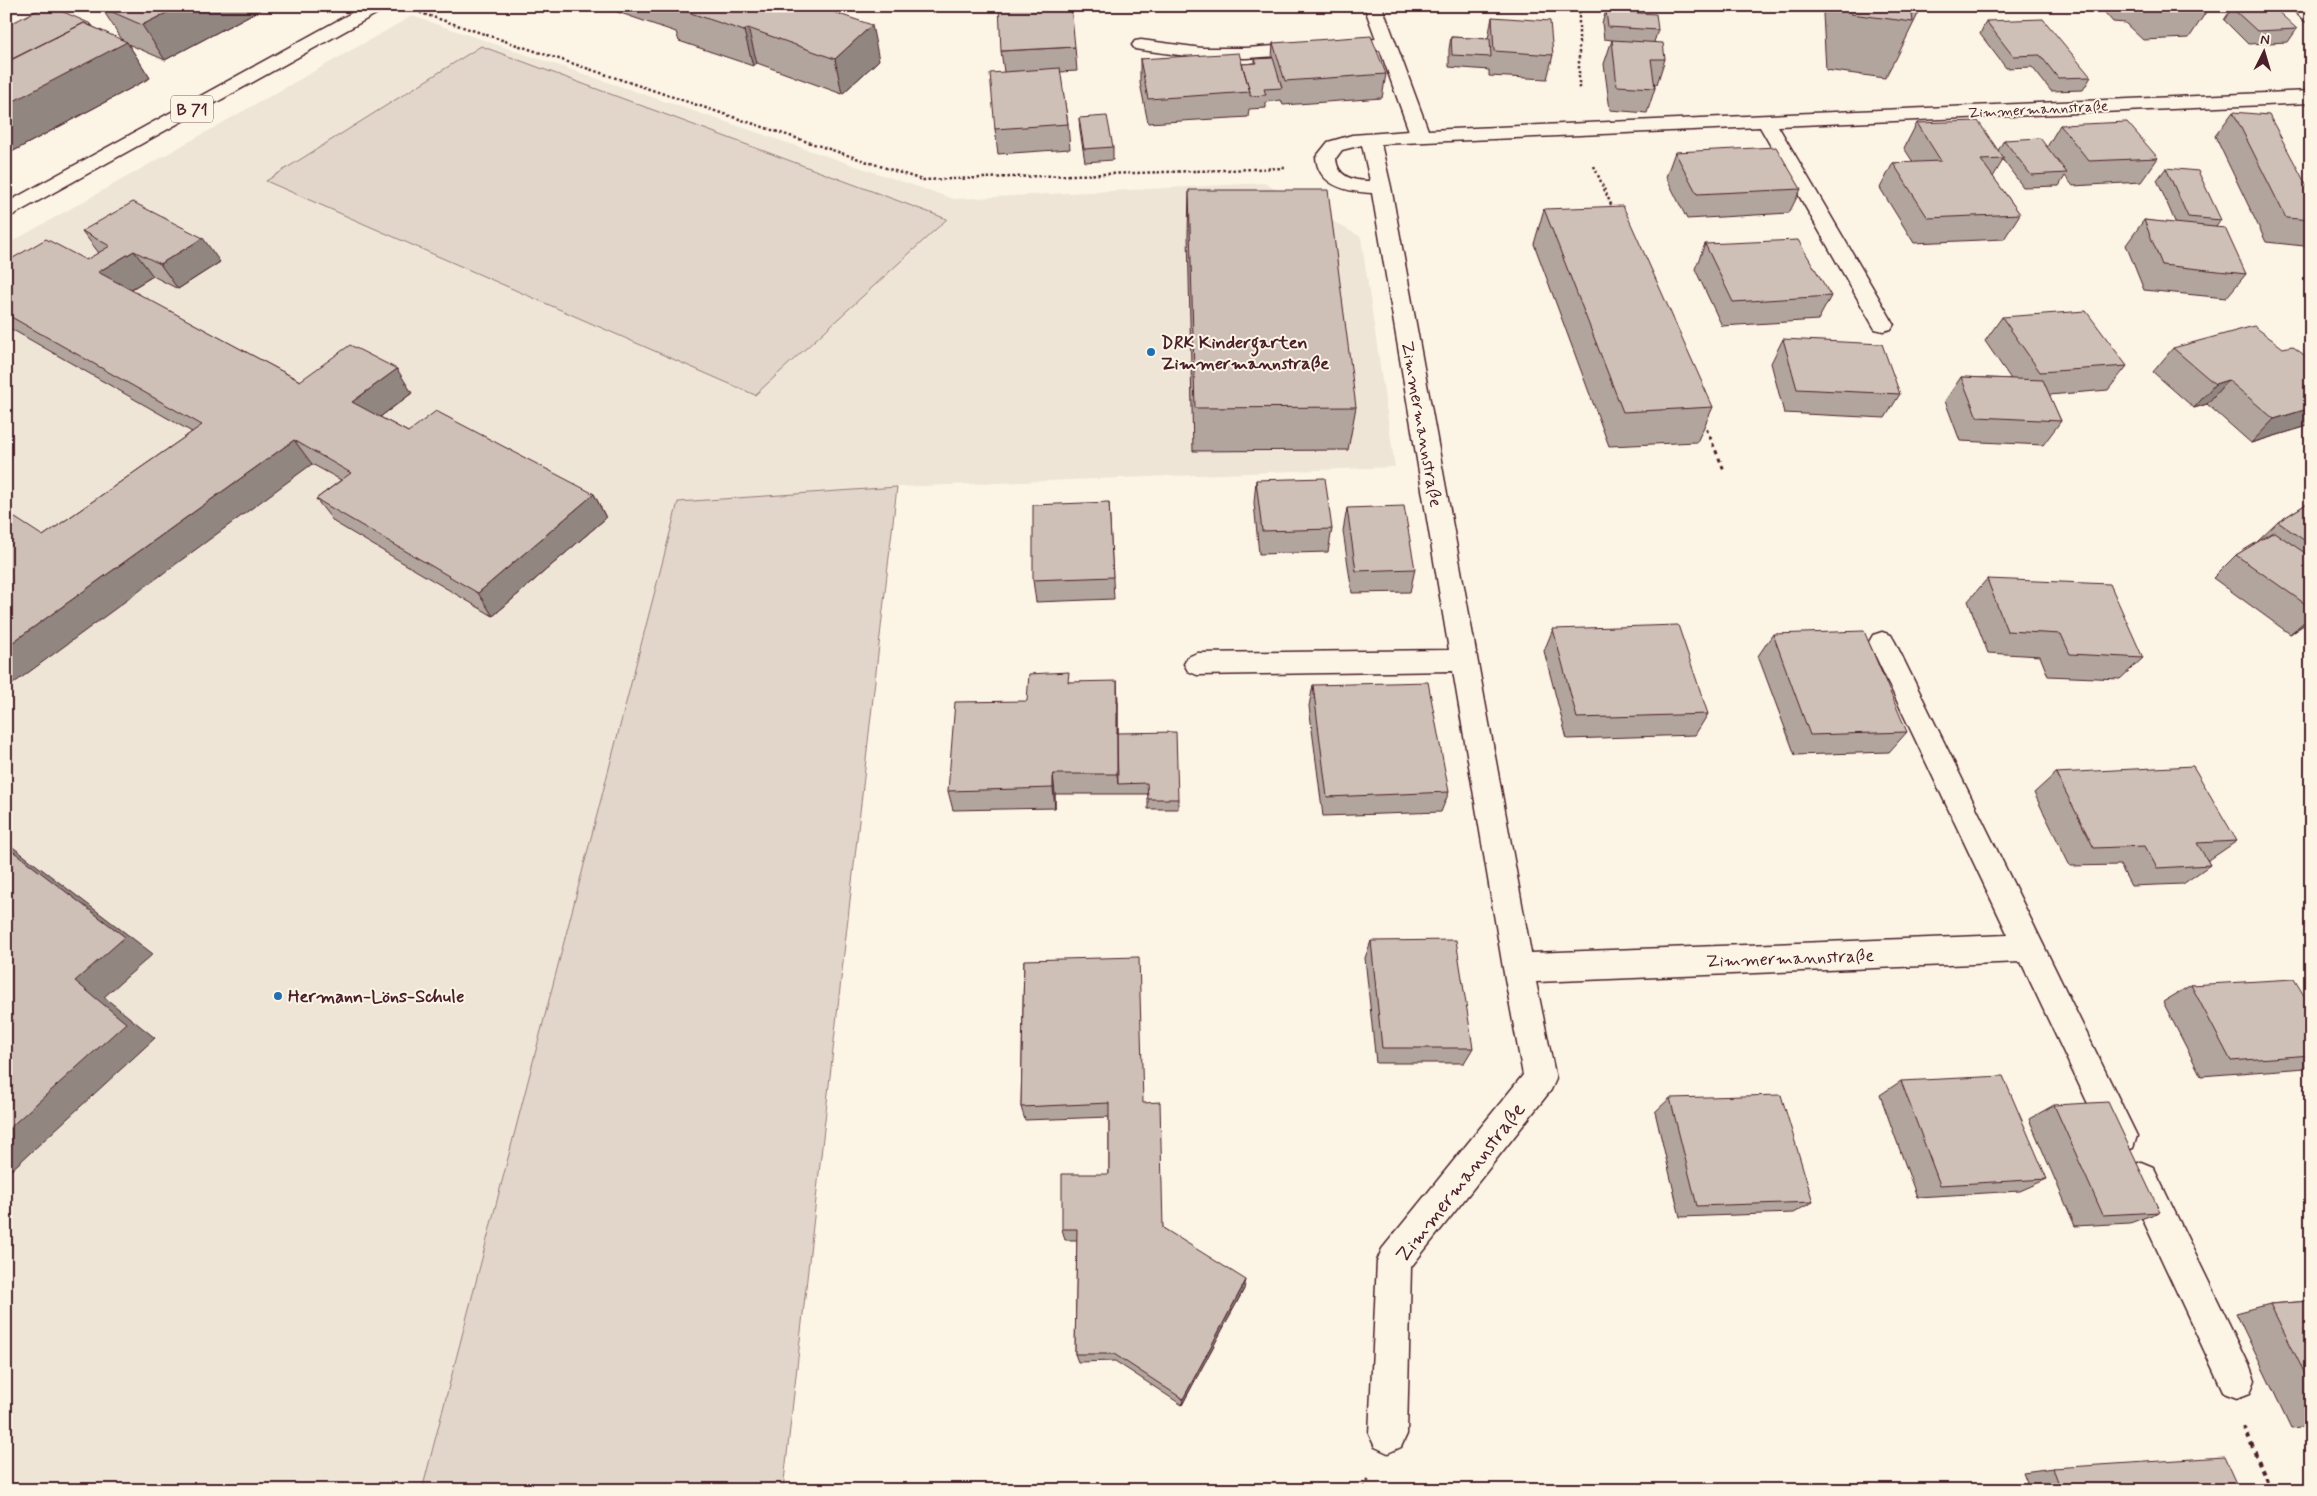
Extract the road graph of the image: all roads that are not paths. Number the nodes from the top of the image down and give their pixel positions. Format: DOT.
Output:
graph roads {
  1 [pos="377,6"];
  2 [pos="1373,6"];
  3 [pos="2297,6"];
  4 [pos="2311,17"];
  5 [pos="1388,44"];
  6 [pos="1141,45"];
  7 [pos="2311,97"];
  8 [pos="1766,121"];
  9 [pos="1421,137"];
  10 [pos="1370,139"];
  11 [pos="1381,187"];
  12 [pos="6,211"];
  13 [pos="1883,324"];
  14 [pos="1882,642"];
  15 [pos="1463,660"];
  16 [pos="1197,664"];
  17 [pos="2031,948"];
  18 [pos="1518,968"];
  19 [pos="2237,1380"];
  20 [pos="1388,1434"];
  1 -- 12 [label="street, B 71"];
  2 -- 5 [label="street"];
  3 -- 4 [label="street"];
  5 -- 6 [label="street"];
  5 -- 9 [label="street"];
  7 -- 8 [label="street, Zimmermannstraße"];
  8 -- 9 [label="street, Zimmermannstraße"];
  8 -- 13 [label="street"];
  9 -- 10 [label="street, Zimmermannstraße"];
  10 -- 11 [label="street, Zimmermannstraße"];
  10 -- 11 [label="street, Zimmermannstraße"];
  11 -- 15 [label="street, Zimmermannstraße"];
  14 -- 17 [label="street"];
  15 -- 16 [label="street"];
  15 -- 18 [label="street, Zimmermannstraße"];
  17 -- 18 [label="street, Zimmermannstraße"];
  17 -- 19 [label="street"];
  18 -- 20 [label="street, Zimmermannstraße"];
}
